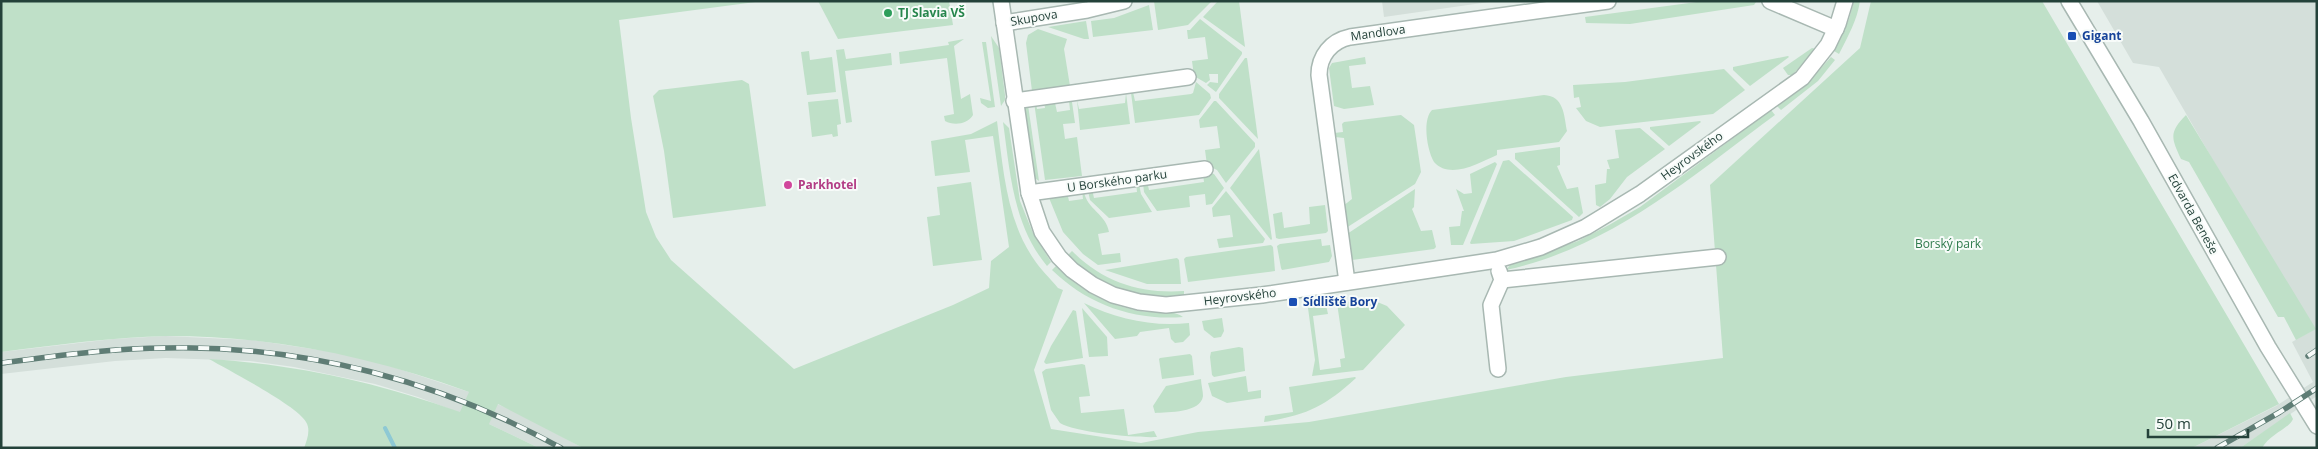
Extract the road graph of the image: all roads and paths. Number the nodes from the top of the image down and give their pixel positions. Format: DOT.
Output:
graph roads {
  1 [pos="1001,1"];
  2 [pos="1124,1"];
  3 [pos="1608,1"];
  4 [pos="1770,1"];
  5 [pos="1845,1"];
  6 [pos="2070,1"];
  7 [pos="1004,23"];
  8 [pos="1836,30"];
  9 [pos="1188,77"];
  10 [pos="1014,101"];
  11 [pos="1206,169"];
  12 [pos="1029,193"];
  13 [pos="1718,257"];
  14 [pos="1497,260"];
  15 [pos="1502,280"];
  16 [pos="1347,282"];
  17 [pos="1498,369"];
  18 [pos="2317,426"];
  1 -- 7 [label="street"];
  2 -- 7 [label="street, Skupova"];
  3 -- 16 [label="street, Mandlova"];
  4 -- 8 [label="street"];
  5 -- 8 [label="street, Heyrovského"];
  6 -- 18 [label="street, Edvarda Beneše"];
  7 -- 10 [label="street"];
  8 -- 14 [label="street, Heyrovského"];
  9 -- 10 [label="street"];
  10 -- 12 [label="street"];
  11 -- 12 [label="street, U Borského parku"];
  12 -- 16 [label="street, Heyrovského"];
  13 -- 15 [label="street"];
  14 -- 15 [label="street"];
  14 -- 16 [label="street, Heyrovského"];
  15 -- 17 [label="street"];
}
